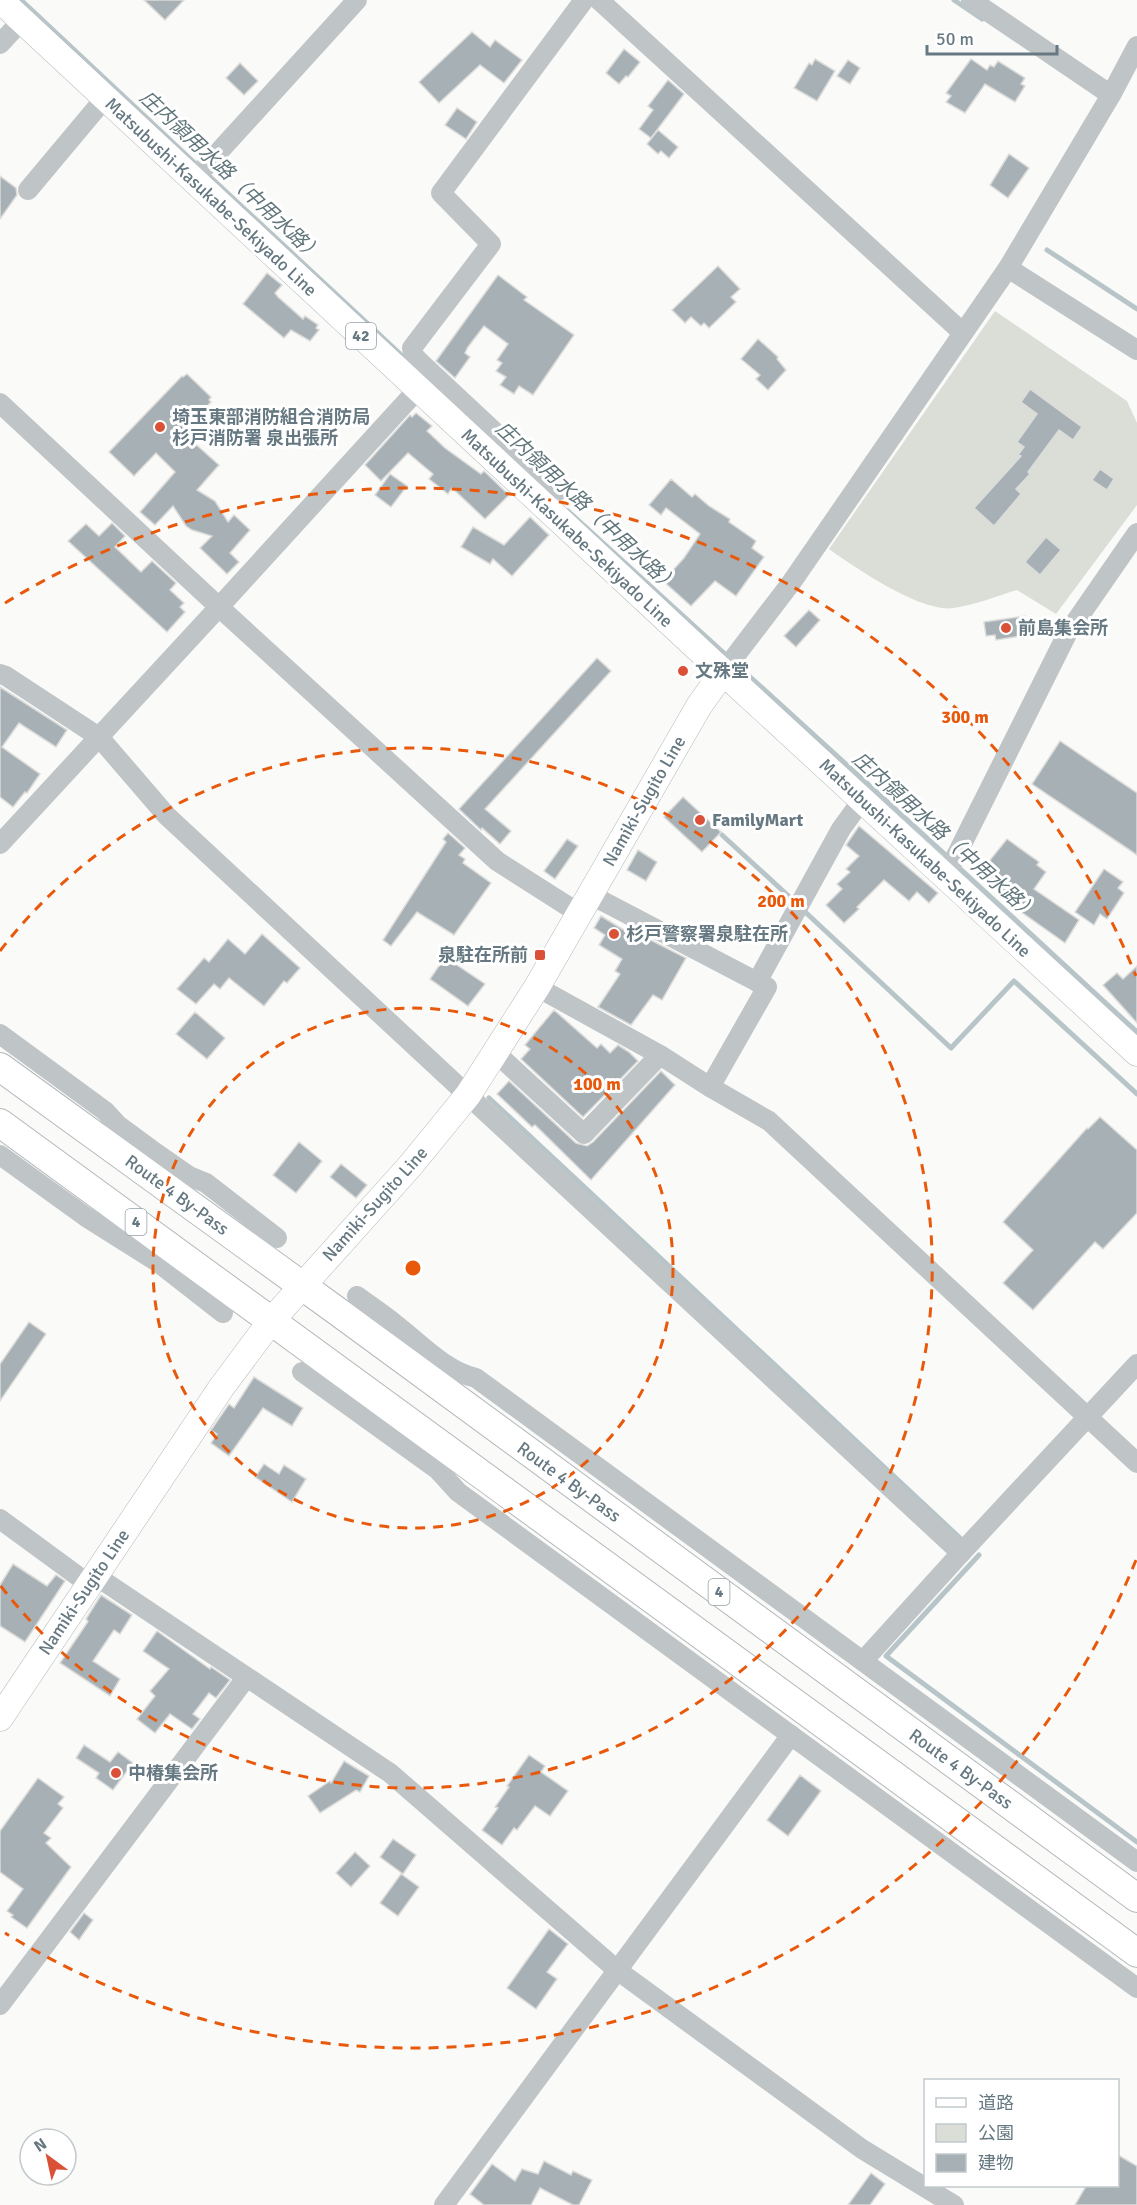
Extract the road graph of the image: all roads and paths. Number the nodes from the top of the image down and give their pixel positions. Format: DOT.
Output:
graph roads {
  1 [pos="0,0"];
  2 [pos="357,0"];
  3 [pos="585,0"];
  4 [pos="599,0"];
  5 [pos="971,0"];
  6 [pos="22,20"];
  7 [pos="0,44"];
  8 [pos="1137,46"];
  9 [pos="1111,95"];
  10 [pos="105,98"];
  11 [pos="193,180"];
  12 [pos="28,190"];
  13 [pos="1008,268"];
  14 [pos="963,333"];
  15 [pos="1137,350"];
  16 [pos="418,389"];
  17 [pos="446,401"];
  18 [pos="0,403"];
  19 [pos="560,490"];
  20 [pos="1137,532"];
  21 [pos="219,607"];
  22 [pos="723,672"];
  23 [pos="0,674"];
  24 [pos="99,737"];
  25 [pos="862,800"];
  26 [pos="0,844"];
  27 [pos="941,873"];
  28 [pos="585,905"];
  29 [pos="757,982"];
  30 [pos="537,987"];
  31 [pos="0,1034"];
  32 [pos="496,1053"];
  33 [pos="1137,1053"];
  34 [pos="660,1055"];
  35 [pos="0,1067"];
  36 [pos="710,1087"];
  37 [pos="468,1095"];
  38 [pos="0,1123"];
  39 [pos="0,1155"];
  40 [pos="277,1238"];
  41 [pos="302,1286"];
  42 [pos="357,1296"];
  43 [pos="223,1313"];
  44 [pos="271,1321"];
  45 [pos="421,1360"];
  46 [pos="1137,1364"];
  47 [pos="302,1372"];
  48 [pos="1088,1417"];
  49 [pos="423,1446"];
  50 [pos="1137,1463"];
  51 [pos="0,1519"];
  52 [pos="961,1553"];
  53 [pos="93,1580"];
  54 [pos="863,1661"];
  55 [pos="246,1678"];
  56 [pos="0,1718"];
  57 [pos="791,1735"];
  58 [pos="823,1741"];
  59 [pos="1137,1862"];
  60 [pos="1137,1898"];
  61 [pos="1137,1953"];
  62 [pos="617,1970"];
  63 [pos="1137,1988"];
  64 [pos="0,2005"];
  65 [pos="924,2187"];
  66 [pos="924,2187"];
  67 [pos="444,2205"];
  68 [pos="954,2205"];
  1 -- 6 [label="main road, Matsubushi-Kasukabe-Sekiyado Line / 42"];
  2 -- 11 [label="street"];
  3 -- 17 [label="street"];
  4 -- 14 [label="street"];
  5 -- 9 [label="street"];
  6 -- 7 [label="street"];
  6 -- 10 [label="main road, Matsubushi-Kasukabe-Sekiyado Line / 42"];
  8 -- 9 [label="street"];
  9 -- 13 [label="street"];
  10 -- 11 [label="main road, Matsubushi-Kasukabe-Sekiyado Line / 42"];
  10 -- 12 [label="street"];
  11 -- 16 [label="main road, Matsubushi-Kasukabe-Sekiyado Line / 42"];
  13 -- 14 [label="street"];
  13 -- 15 [label="street"];
  14 -- 22 [label="street"];
  16 -- 17 [label="main road, Matsubushi-Kasukabe-Sekiyado Line / 42"];
  16 -- 21 [label="street"];
  17 -- 19 [label="street"];
  17 -- 22 [label="main road, Matsubushi-Kasukabe-Sekiyado Line / 42"];
  18 -- 21 [label="street"];
  20 -- 27 [label="street"];
  21 -- 24 [label="street"];
  21 -- 28 [label="street"];
  22 -- 25 [label="main road, Matsubushi-Kasukabe-Sekiyado Line / 42"];
  22 -- 28 [label="main road, Namiki-Sugito Line"];
  23 -- 24 [label="street"];
  24 -- 26 [label="street"];
  24 -- 37 [label="street"];
  25 -- 27 [label="main road, Matsubushi-Kasukabe-Sekiyado Line / 42"];
  25 -- 29 [label="street"];
  27 -- 33 [label="main road, Matsubushi-Kasukabe-Sekiyado Line / 42"];
  28 -- 29 [label="street"];
  28 -- 30 [label="main road, Namiki-Sugito Line"];
  29 -- 36 [label="street"];
  30 -- 32 [label="main road, Namiki-Sugito Line"];
  30 -- 34 [label="street"];
  31 -- 40 [label="street"];
  32 -- 34 [label="street"];
  32 -- 37 [label="main road, Namiki-Sugito Line"];
  34 -- 36 [label="street"];
  35 -- 41 [label="highway, Route 4 By-Pass / 4"];
  36 -- 48 [label="street"];
  37 -- 41 [label="main road, Namiki-Sugito Line"];
  37 -- 52 [label="street"];
  38 -- 44 [label="highway, 4"];
  39 -- 43 [label="street"];
  41 -- 44 [label="main road, Namiki-Sugito Line"];
  41 -- 45 [label="highway, Route 4 By-Pass / 4"];
  42 -- 45 [label="street"];
  44 -- 49 [label="highway, 4"];
  44 -- 53 [label="main road, Namiki-Sugito Line"];
  45 -- 54 [label="street"];
  45 -- 60 [label="highway, Route 4 By-Pass / 4"];
  46 -- 48 [label="street"];
  47 -- 49 [label="street"];
  48 -- 50 [label="street"];
  48 -- 52 [label="street"];
  49 -- 57 [label="street"];
  49 -- 58 [label="highway, 4"];
  51 -- 53 [label="street"];
  52 -- 54 [label="street"];
  53 -- 55 [label="street"];
  53 -- 56 [label="main road, Namiki-Sugito Line"];
  54 -- 59 [label="street"];
  55 -- 62 [label="street"];
  55 -- 64 [label="street"];
  57 -- 58 [label="street"];
  57 -- 62 [label="street"];
  58 -- 61 [label="highway, 4"];
  58 -- 63 [label="street"];
  62 -- 65 [label="street"];
  62 -- 67 [label="street"];
  66 -- 68 [label="street"];
}
